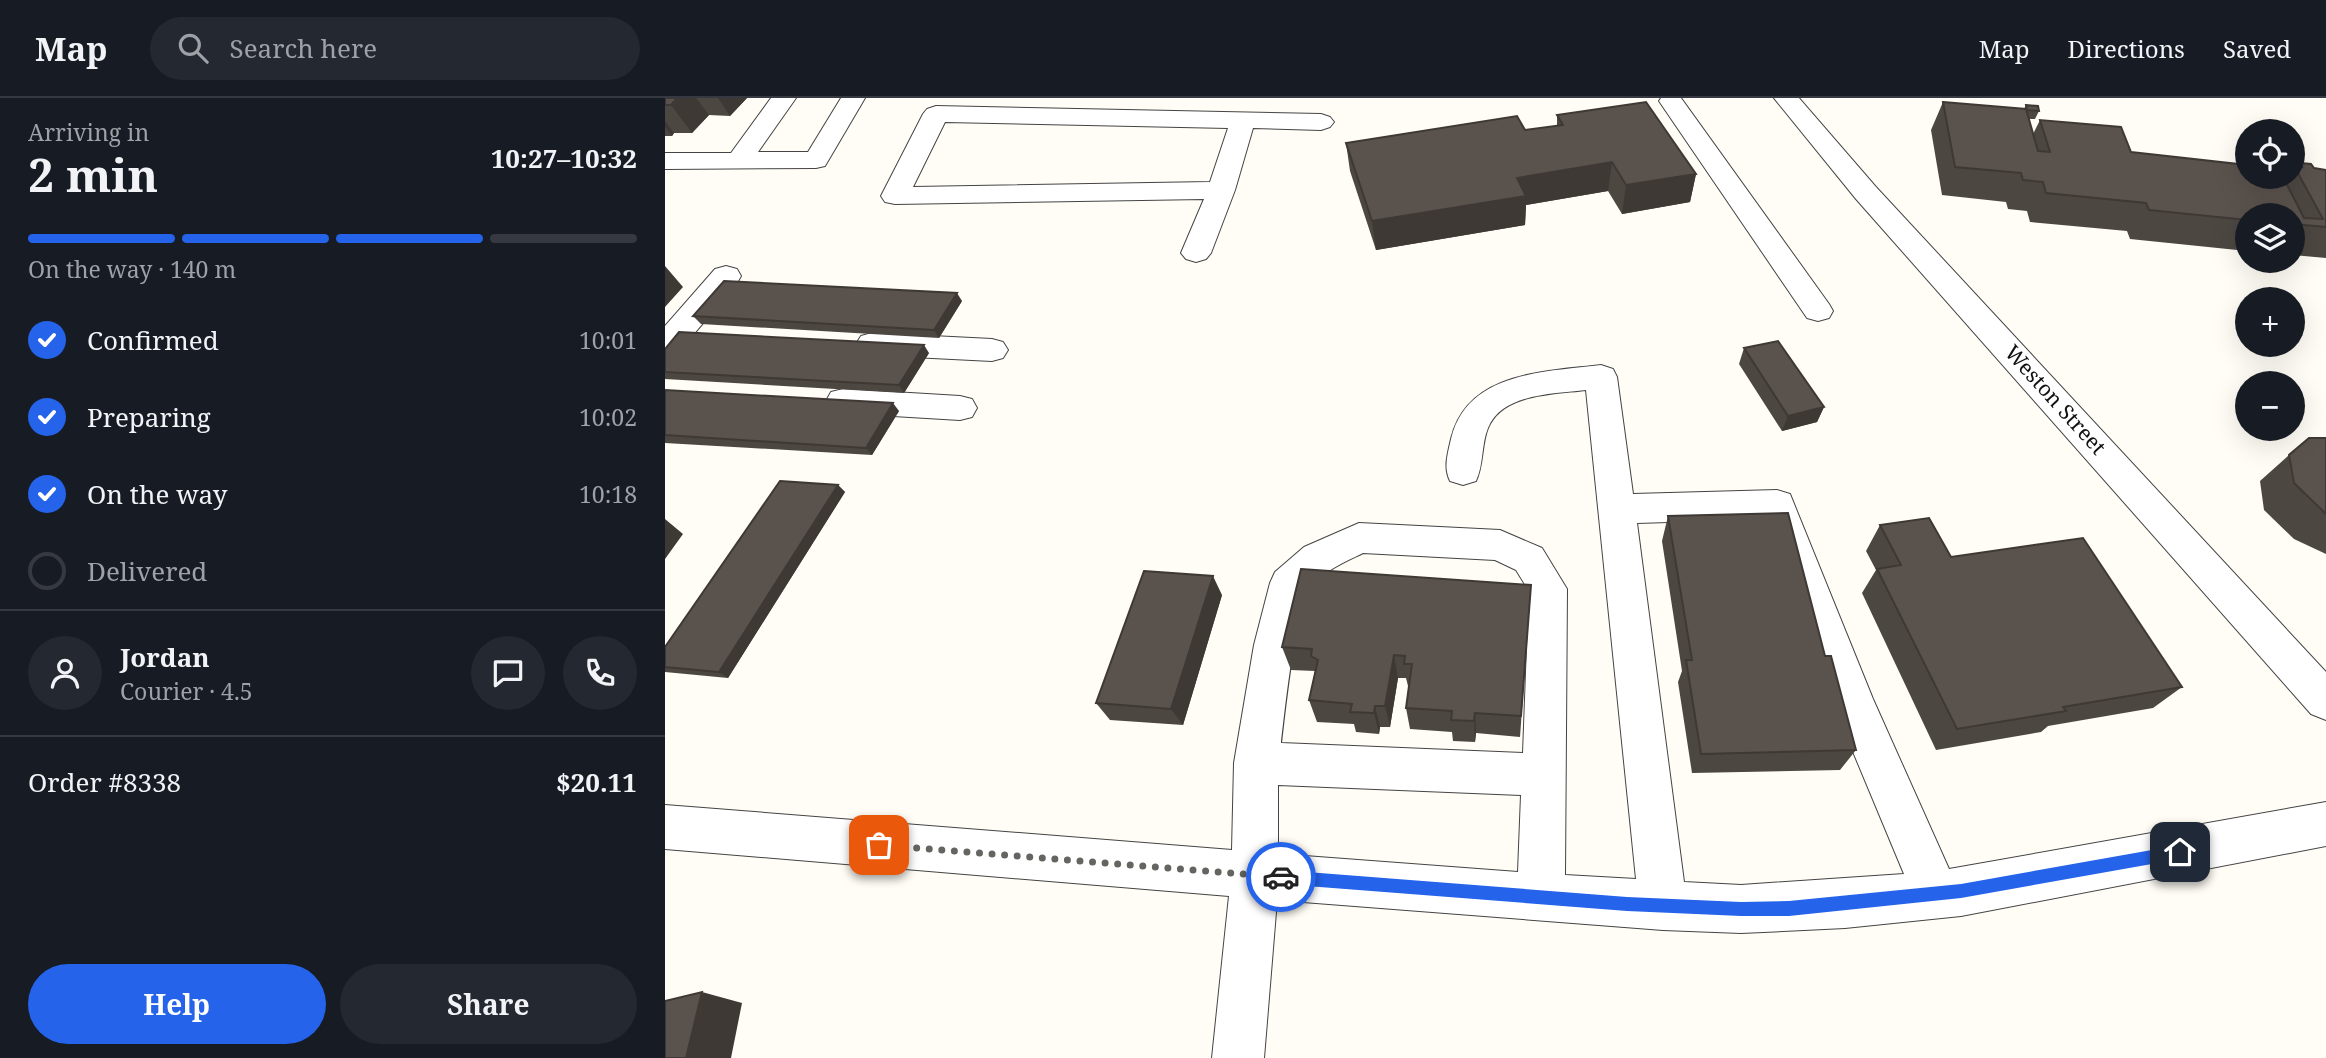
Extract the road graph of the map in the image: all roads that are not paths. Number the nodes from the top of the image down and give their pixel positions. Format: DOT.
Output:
graph roads {
  1 [pos="1786,98"];
  2 [pos="1671,101"];
  3 [pos="809,112"];
  4 [pos="1243,120"];
  5 [pos="1321,122"];
  6 [pos="665,161"];
  7 [pos="738,161"];
  8 [pos="1221,190"];
  9 [pos="1196,253"];
  10 [pos="726,276"];
  11 [pos="1818,311"];
  12 [pos="718,335"];
  13 [pos="671,340"];
  14 [pos="841,342"];
  15 [pos="992,350"];
  16 [pos="812,399"];
  17 [pos="960,408"];
  18 [pos="1463,471"];
  19 [pos="1616,509"];
  20 [pos="2326,701"];
  21 [pos="1256,763"];
  22 [pos="1543,775"];
  23 [pos="2326,824"];
  24 [pos="665,827"];
  25 [pos="1255,875"];
  26 [pos="1935,895"];
  27 [pos="1541,898"];
  28 [pos="1663,906"];
  29 [pos="1238,1058"];
  1 -- 20 [label="street, Weston Street"];
  2 -- 11 [label="street"];
  3 -- 7 [label="street"];
  3 -- 7 [label="street"];
  4 -- 5 [label="street"];
  4 -- 8 [label="street"];
  4 -- 8 [label="street"];
  6 -- 7 [label="street"];
  8 -- 9 [label="street"];
  10 -- 13 [label="street"];
  12 -- 13 [label="street"];
  14 -- 15 [label="street"];
  16 -- 17 [label="street"];
  18 -- 19 [label="street"];
  19 -- 26 [label="street"];
  19 -- 28 [label="street"];
  21 -- 22 [label="street"];
  21 -- 22 [label="street"];
  21 -- 25 [label="street"];
  22 -- 27 [label="street"];
  23 -- 26 [label="street"];
  24 -- 25 [label="street"];
  25 -- 27 [label="street"];
  25 -- 29 [label="street"];
  26 -- 28 [label="street"];
  27 -- 28 [label="street"];
}
